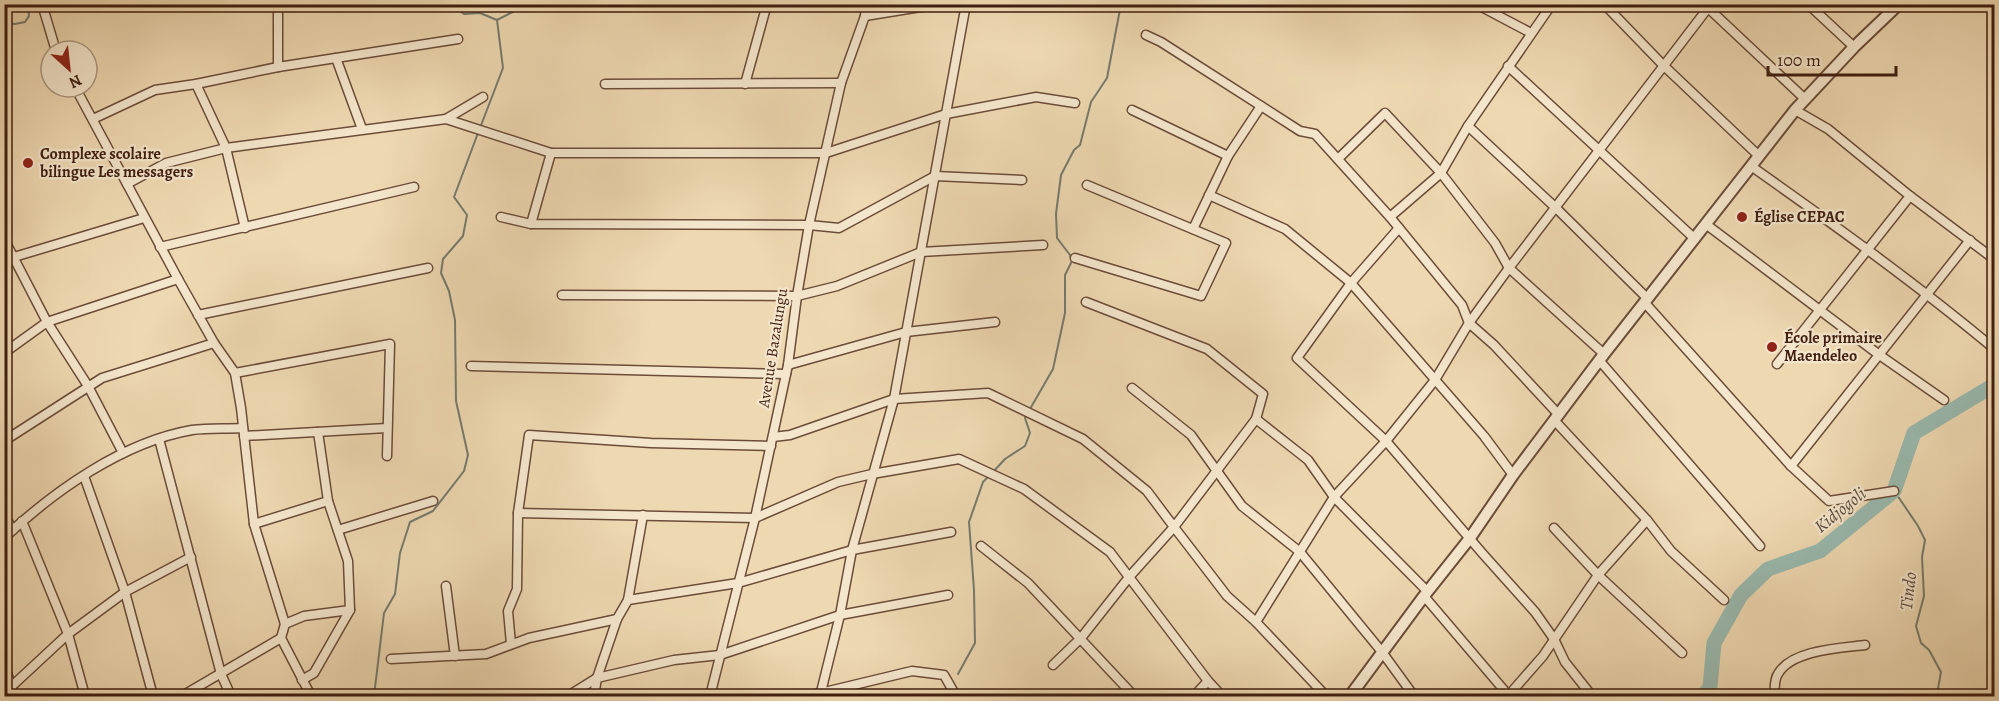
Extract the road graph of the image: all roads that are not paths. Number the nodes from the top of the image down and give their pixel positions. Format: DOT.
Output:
graph roads {
  1 [pos="42,4"];
  2 [pos="278,4"];
  3 [pos="767,4"];
  4 [pos="867,4"];
  5 [pos="939,4"];
  6 [pos="966,4"];
  7 [pos="1042,4"];
  8 [pos="1476,4"];
  9 [pos="1552,4"];
  10 [pos="1604,4"];
  11 [pos="1808,4"];
  12 [pos="1899,4"];
  13 [pos="1058,5"];
  14 [pos="1708,6"];
  15 [pos="865,16"];
  16 [pos="1531,33"];
  17 [pos="1146,35"];
  18 [pos="52,39"];
  19 [pos="458,39"];
  20 [pos="1854,47"];
  21 [pos="336,58"];
  22 [pos="1663,65"];
  23 [pos="1508,66"];
  24 [pos="278,67"];
  25 [pos="841,83"];
  26 [pos="196,84"];
  27 [pos="605,84"];
  28 [pos="745,84"];
  29 [pos="483,97"];
  30 [pos="82,99"];
  31 [pos="1805,99"];
  32 [pos="1075,103"];
  33 [pos="1261,106"];
  34 [pos="1132,110"];
  35 [pos="1796,110"];
  36 [pos="946,114"];
  37 [pos="93,119"];
  38 [pos="446,119"];
  39 [pos="1468,126"];
  40 [pos="362,129"];
  41 [pos="225,148"];
  42 [pos="1599,151"];
  43 [pos="551,153"];
  44 [pos="826,153"];
  45 [pos="1227,156"];
  46 [pos="1759,156"];
  47 [pos="1339,158"];
  48 [pos="1751,166"];
  49 [pos="1441,173"];
  50 [pos="934,176"];
  51 [pos="1022,180"];
  52 [pos="127,184"];
  53 [pos="1087,185"];
  54 [pos="414,187"];
  55 [pos="1209,195"];
  56 [pos="1910,196"];
  57 [pos="1556,208"];
  58 [pos="501,217"];
  59 [pos="1390,217"];
  60 [pos="144,218"];
  61 [pos="531,224"];
  62 [pos="808,225"];
  63 [pos="1707,225"];
  64 [pos="245,228"];
  65 [pos="1399,228"];
  66 [pos="1193,229"];
  67 [pos="4,239"];
  68 [pos="1695,239"];
  69 [pos="1970,240"];
  70 [pos="1043,245"];
  71 [pos="160,248"];
  72 [pos="1868,248"];
  73 [pos="921,252"];
  74 [pos="14,258"];
  75 [pos="1075,258"];
  76 [pos="1995,258"];
  77 [pos="428,268"];
  78 [pos="1509,268"];
  79 [pos="178,279"];
  80 [pos="1351,284"];
  81 [pos="1926,292"];
  82 [pos="562,296"];
  83 [pos="797,296"];
  84 [pos="1647,301"];
  85 [pos="1086,302"];
  86 [pos="1818,310"];
  87 [pos="198,315"];
  88 [pos="47,322"];
  89 [pos="995,322"];
  90 [pos="1469,323"];
  91 [pos="906,332"];
  92 [pos="214,344"];
  93 [pos="1991,346"];
  94 [pos="4,353"];
  95 [pos="1878,354"];
  96 [pos="1602,357"];
  97 [pos="1778,364"];
  98 [pos="789,365"];
  99 [pos="471,366"];
  100 [pos="235,373"];
  101 [pos="786,374"];
  102 [pos="1435,380"];
  103 [pos="88,386"];
  104 [pos="1132,388"];
  105 [pos="894,399"];
  106 [pos="1944,400"];
  107 [pos="1557,418"];
  108 [pos="1256,419"];
  109 [pos="387,428"];
  110 [pos="244,432"];
  111 [pos="318,432"];
  112 [pos="773,437"];
  113 [pos="159,439"];
  114 [pos="4,441"];
  115 [pos="1386,441"];
  116 [pos="771,446"];
  117 [pos="123,453"];
  118 [pos="387,456"];
  119 [pos="1791,466"];
  120 [pos="1217,469"];
  121 [pos="872,474"];
  122 [pos="1513,475"];
  123 [pos="84,476"];
  124 [pos="1894,491"];
  125 [pos="1334,497"];
  126 [pos="328,501"];
  127 [pos="433,501"];
  128 [pos="518,513"];
  129 [pos="4,515"];
  130 [pos="643,515"];
  131 [pos="754,518"];
  132 [pos="1647,520"];
  133 [pos="22,521"];
  134 [pos="254,524"];
  135 [pos="1174,527"];
  136 [pos="1554,528"];
  137 [pos="13,530"];
  138 [pos="338,530"];
  139 [pos="951,532"];
  140 [pos="4,538"];
  141 [pos="1470,538"];
  142 [pos="981,546"];
  143 [pos="1760,546"];
  144 [pos="852,550"];
  145 [pos="1300,552"];
  146 [pos="191,557"];
  147 [pos="1598,575"];
  148 [pos="1130,576"];
  149 [pos="738,583"];
  150 [pos="446,586"];
  151 [pos="126,592"];
  152 [pos="1426,593"];
  153 [pos="948,595"];
  154 [pos="628,600"];
  155 [pos="1724,600"];
  156 [pos="350,610"];
  157 [pos="840,615"];
  158 [pos="617,619"];
  159 [pos="1256,622"];
  160 [pos="285,624"];
  161 [pos="68,634"];
  162 [pos="281,638"];
  163 [pos="1081,638"];
  164 [pos="1554,639"];
  165 [pos="511,644"];
  166 [pos="1864,645"];
  167 [pos="1382,652"];
  168 [pos="1682,653"];
  169 [pos="720,655"];
  170 [pos="455,656"];
  171 [pos="391,659"];
  172 [pos="4,663"];
  173 [pos="1053,665"];
  174 [pos="221,674"];
  175 [pos="597,678"];
  176 [pos="303,680"];
  177 [pos="1208,681"];
  178 [pos="12,686"];
  179 [pos="820,695"];
  180 [pos="14,696"];
  181 [pos="86,696"];
  182 [pos="153,696"];
  183 [pos="182,696"];
  184 [pos="231,696"];
  185 [pos="311,696"];
  186 [pos="568,696"];
  187 [pos="594,696"];
  188 [pos="710,696"];
  189 [pos="808,696"];
  190 [pos="956,696"];
  191 [pos="1134,696"];
  192 [pos="1194,696"];
  193 [pos="1222,696"];
  194 [pos="1326,696"];
  195 [pos="1350,696"];
  196 [pos="1414,696"];
  197 [pos="1509,696"];
  198 [pos="1592,696"];
  199 [pos="1774,696"];
  1 -- 18 [label="street"];
  2 -- 24 [label="street"];
  3 -- 28 [label="street"];
  4 -- 15 [label="street, Avenue Bazalungu"];
  5 -- 15 [label="street"];
  6 -- 36 [label="street"];
  7 -- 13 [label="street"];
  8 -- 16 [label="street"];
  9 -- 16 [label="street"];
  10 -- 22 [label="street"];
  11 -- 20 [label="street"];
  12 -- 20 [label="street"];
  14 -- 22 [label="street"];
  14 -- 31 [label="street"];
  15 -- 25 [label="street, Avenue Bazalungu"];
  16 -- 23 [label="street"];
  17 -- 33 [label="street"];
  19 -- 21 [label="street"];
  20 -- 31 [label="street"];
  21 -- 24 [label="street"];
  21 -- 40 [label="street"];
  22 -- 42 [label="street"];
  22 -- 46 [label="street"];
  23 -- 39 [label="street"];
  23 -- 42 [label="street"];
  24 -- 26 [label="street"];
  25 -- 28 [label="street"];
  25 -- 44 [label="street, Avenue Bazalungu"];
  26 -- 37 [label="street"];
  26 -- 41 [label="street"];
  27 -- 28 [label="street"];
  29 -- 38 [label="street"];
  30 -- 37 [label="street"];
  31 -- 35 [label="street"];
  32 -- 36 [label="street"];
  33 -- 45 [label="street"];
  33 -- 47 [label="street"];
  34 -- 45 [label="street"];
  35 -- 46 [label="street"];
  35 -- 56 [label="street"];
  36 -- 44 [label="street"];
  36 -- 50 [label="street"];
  37 -- 52 [label="street"];
  38 -- 40 [label="street"];
  38 -- 43 [label="street"];
  39 -- 49 [label="street"];
  39 -- 57 [label="street"];
  40 -- 41 [label="street"];
  41 -- 52 [label="street"];
  41 -- 64 [label="street"];
  42 -- 57 [label="street"];
  42 -- 68 [label="street"];
  43 -- 44 [label="street"];
  43 -- 61 [label="street"];
  44 -- 62 [label="street, Avenue Bazalungu"];
  45 -- 55 [label="street"];
  46 -- 48 [label="street"];
  47 -- 49 [label="street"];
  47 -- 59 [label="street"];
  48 -- 63 [label="street"];
  48 -- 72 [label="street"];
  49 -- 59 [label="street"];
  49 -- 78 [label="street"];
  50 -- 51 [label="street"];
  50 -- 62 [label="street"];
  50 -- 73 [label="street"];
  52 -- 60 [label="street"];
  53 -- 66 [label="street"];
  54 -- 64 [label="street"];
  55 -- 66 [label="street"];
  55 -- 80 [label="street"];
  56 -- 69 [label="street"];
  56 -- 72 [label="street"];
  57 -- 78 [label="street"];
  57 -- 84 [label="street"];
  58 -- 61 [label="street"];
  59 -- 65 [label="street"];
  60 -- 71 [label="street"];
  60 -- 74 [label="street"];
  61 -- 62 [label="street"];
  62 -- 83 [label="street, Avenue Bazalungu"];
  63 -- 68 [label="street"];
  63 -- 86 [label="street"];
  64 -- 71 [label="street"];
  65 -- 80 [label="street"];
  65 -- 90 [label="street"];
  66 -- 75 [label="street"];
  67 -- 74 [label="street"];
  68 -- 84 [label="street"];
  69 -- 76 [label="street"];
  69 -- 81 [label="street"];
  70 -- 73 [label="street"];
  71 -- 79 [label="street"];
  72 -- 81 [label="street"];
  72 -- 86 [label="street"];
  73 -- 83 [label="street"];
  73 -- 91 [label="street"];
  74 -- 88 [label="street"];
  77 -- 87 [label="street"];
  78 -- 90 [label="street"];
  78 -- 96 [label="street"];
  79 -- 87 [label="street"];
  79 -- 88 [label="street"];
  80 -- 102 [label="street"];
  80 -- 115 [label="street"];
  81 -- 93 [label="street"];
  81 -- 95 [label="street"];
  82 -- 83 [label="street"];
  83 -- 98 [label="street, Avenue Bazalungu"];
  84 -- 96 [label="street"];
  84 -- 119 [label="street"];
  85 -- 108 [label="street"];
  86 -- 95 [label="street"];
  86 -- 97 [label="street"];
  87 -- 92 [label="street"];
  88 -- 94 [label="street"];
  88 -- 103 [label="street"];
  89 -- 91 [label="street"];
  90 -- 102 [label="street"];
  90 -- 107 [label="street"];
  91 -- 98 [label="street"];
  91 -- 105 [label="street"];
  92 -- 100 [label="street"];
  92 -- 103 [label="street"];
  95 -- 106 [label="street"];
  95 -- 119 [label="street"];
  96 -- 107 [label="street"];
  96 -- 143 [label="street"];
  98 -- 101 [label="street, Avenue Bazalungu"];
  99 -- 101 [label="street"];
  100 -- 109 [label="street"];
  100 -- 110 [label="street"];
  101 -- 112 [label="street, Avenue Bazalungu"];
  102 -- 115 [label="street"];
  102 -- 122 [label="street"];
  103 -- 114 [label="street"];
  103 -- 117 [label="street"];
  104 -- 120 [label="street"];
  105 -- 112 [label="street"];
  105 -- 121 [label="street"];
  105 -- 135 [label="street"];
  107 -- 122 [label="street"];
  107 -- 132 [label="street"];
  108 -- 120 [label="street"];
  108 -- 125 [label="street"];
  109 -- 111 [label="street"];
  109 -- 118 [label="street"];
  110 -- 111 [label="street"];
  110 -- 113 [label="street"];
  110 -- 134 [label="street"];
  111 -- 126 [label="street"];
  112 -- 116 [label="street, Avenue Bazalungu"];
  113 -- 117 [label="street"];
  113 -- 146 [label="street"];
  115 -- 125 [label="street"];
  115 -- 141 [label="street"];
  116 -- 128 [label="street"];
  116 -- 131 [label="street, Avenue Bazalungu"];
  117 -- 123 [label="street"];
  119 -- 124 [label="street"];
  120 -- 135 [label="street"];
  120 -- 145 [label="street"];
  121 -- 131 [label="street"];
  121 -- 144 [label="street"];
  121 -- 148 [label="street"];
  122 -- 141 [label="street"];
  123 -- 133 [label="street"];
  123 -- 151 [label="street"];
  125 -- 145 [label="street"];
  125 -- 152 [label="street"];
  126 -- 134 [label="street"];
  126 -- 138 [label="street"];
  127 -- 138 [label="street"];
  128 -- 130 [label="street"];
  128 -- 165 [label="street"];
  129 -- 137 [label="street"];
  130 -- 131 [label="street"];
  130 -- 154 [label="street"];
  131 -- 149 [label="street, Avenue Bazalungu"];
  132 -- 147 [label="street"];
  132 -- 155 [label="street"];
  133 -- 137 [label="street"];
  133 -- 161 [label="street"];
  134 -- 160 [label="street"];
  135 -- 148 [label="street"];
  135 -- 159 [label="street"];
  136 -- 147 [label="street"];
  137 -- 140 [label="street"];
  138 -- 156 [label="street"];
  139 -- 144 [label="street"];
  141 -- 152 [label="street"];
  141 -- 164 [label="street"];
  142 -- 163 [label="street"];
  144 -- 149 [label="street"];
  144 -- 157 [label="street"];
  145 -- 159 [label="street"];
  145 -- 167 [label="street"];
  146 -- 151 [label="street"];
  146 -- 174 [label="street"];
  147 -- 164 [label="street"];
  147 -- 168 [label="street"];
  148 -- 163 [label="street"];
  148 -- 177 [label="street"];
  149 -- 154 [label="street"];
  149 -- 169 [label="street, Avenue Bazalungu"];
  150 -- 170 [label="street"];
  151 -- 161 [label="street"];
  151 -- 182 [label="street"];
  152 -- 167 [label="street"];
  152 -- 197 [label="street"];
  153 -- 157 [label="street"];
  154 -- 158 [label="street"];
  156 -- 160 [label="street"];
  156 -- 176 [label="street"];
  157 -- 169 [label="street"];
  157 -- 179 [label="street"];
  158 -- 165 [label="street"];
  158 -- 175 [label="street"];
  159 -- 194 [label="street"];
  160 -- 162 [label="street"];
  161 -- 178 [label="street"];
  161 -- 181 [label="street"];
  162 -- 174 [label="street"];
  162 -- 176 [label="street"];
  163 -- 173 [label="street"];
  163 -- 191 [label="street"];
  164 -- 197 [label="street"];
  164 -- 198 [label="street"];
  165 -- 170 [label="street"];
  166 -- 199 [label="street"];
  167 -- 195 [label="street"];
  167 -- 196 [label="street"];
  169 -- 175 [label="street"];
  169 -- 188 [label="street, Avenue Bazalungu"];
  170 -- 171 [label="street"];
  172 -- 178 [label="street"];
  174 -- 183 [label="street"];
  174 -- 184 [label="street"];
  175 -- 186 [label="street"];
  175 -- 187 [label="street"];
  176 -- 185 [label="street"];
  177 -- 192 [label="street"];
  177 -- 193 [label="street"];
  178 -- 180 [label="street"];
  179 -- 189 [label="street"];
  179 -- 190 [label="street"];
}
